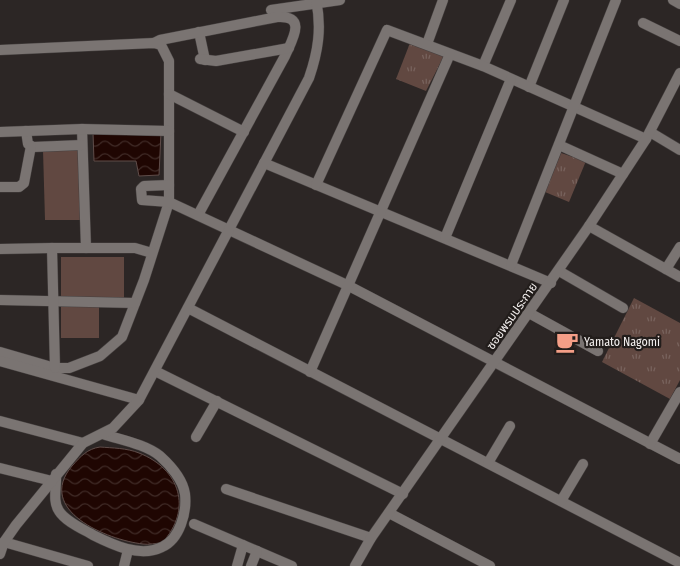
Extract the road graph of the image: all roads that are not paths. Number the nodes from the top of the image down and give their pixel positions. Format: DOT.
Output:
graph roads {
  1 [pos="340,0"];
  2 [pos="443,0"];
  3 [pos="511,0"];
  4 [pos="564,0"];
  5 [pos="616,0"];
  6 [pos="673,0"];
  7 [pos="317,1"];
  8 [pos="680,4"];
  9 [pos="271,10"];
  10 [pos="643,23"];
  11 [pos="199,32"];
  12 [pos="680,41"];
  13 [pos="154,43"];
  14 [pos="427,44"];
  15 [pos="289,48"];
  16 [pos="0,50"];
  17 [pos="450,54"];
  18 [pos="483,66"];
  19 [pos="680,73"];
  20 [pos="511,79"];
  21 [pos="529,87"];
  22 [pos="676,93"];
  23 [pos="169,94"];
  24 [pos="574,106"];
  25 [pos="82,129"];
  26 [pos="26,131"];
  27 [pos="169,131"];
  28 [pos="0,132"];
  29 [pos="244,132"];
  30 [pos="648,136"];
  31 [pos="82,145"];
  32 [pos="559,145"];
  33 [pos="31,146"];
  34 [pos="680,150"];
  35 [pos="264,163"];
  36 [pos="623,174"];
  37 [pos="169,184"];
  38 [pos="316,185"];
  39 [pos="0,187"];
  40 [pos="169,202"];
  41 [pos="380,212"];
  42 [pos="198,215"];
  43 [pos="589,226"];
  44 [pos="230,230"];
  45 [pos="445,238"];
  46 [pos="680,247"];
  47 [pos="52,248"];
  48 [pos="86,248"];
  49 [pos="0,249"];
  50 [pos="152,253"];
  51 [pos="511,265"];
  52 [pos="666,269"];
  53 [pos="558,271"];
  54 [pos="680,277"];
  55 [pos="551,283"];
  56 [pos="347,285"];
  57 [pos="0,300"];
  58 [pos="54,300"];
  59 [pos="135,302"];
  60 [pos="188,308"];
  61 [pos="623,308"];
  62 [pos="529,314"];
  63 [pos="598,350"];
  64 [pos="0,352"];
  65 [pos="0,361"];
  66 [pos="494,363"];
  67 [pos="54,368"];
  68 [pos="155,371"];
  69 [pos="310,372"];
  70 [pos="680,392"];
  71 [pos="139,400"];
  72 [pos="217,401"];
  73 [pos="0,422"];
  74 [pos="510,426"];
  75 [pos="103,434"];
  76 [pos="196,437"];
  77 [pos="440,438"];
  78 [pos="83,443"];
  79 [pos="650,444"];
  80 [pos="680,459"];
  81 [pos="488,463"];
  82 [pos="583,464"];
  83 [pos="0,468"];
  84 [pos="54,477"];
  85 [pos="226,488"];
  86 [pos="403,494"];
  87 [pos="561,500"];
  88 [pos="389,513"];
  89 [pos="194,524"];
  90 [pos="371,538"];
  91 [pos="4,542"];
  92 [pos="244,545"];
  93 [pos="128,550"];
  94 [pos="257,551"];
  95 [pos="0,554"];
  96 [pos="680,563"];
  97 [pos="88,566"];
  98 [pos="124,566"];
  99 [pos="237,566"];
  100 [pos="251,566"];
  101 [pos="292,566"];
  102 [pos="355,566"];
  103 [pos="490,566"];
  1 -- 7 [label="street"];
  2 -- 14 [label="street"];
  3 -- 18 [label="street"];
  4 -- 21 [label="street"];
  5 -- 24 [label="street"];
  6 -- 8 [label="street"];
  7 -- 9 [label="street"];
  7 -- 35 [label="street"];
  10 -- 12 [label="street"];
  11 -- 13 [label="street"];
  11 -- 15 [label="street"];
  11 -- 15 [label="street"];
  13 -- 16 [label="street"];
  13 -- 23 [label="street"];
  14 -- 17 [label="street"];
  14 -- 38 [label="street"];
  15 -- 29 [label="street"];
  17 -- 18 [label="street"];
  17 -- 41 [label="street"];
  18 -- 20 [label="street"];
  19 -- 22 [label="street, ซอยพรมประกาย"];
  20 -- 21 [label="street"];
  20 -- 45 [label="street"];
  21 -- 24 [label="street"];
  22 -- 30 [label="street, ซอยพรมประกาย"];
  23 -- 27 [label="street"];
  23 -- 29 [label="street"];
  24 -- 30 [label="street"];
  24 -- 32 [label="street"];
  25 -- 26 [label="street"];
  25 -- 27 [label="street"];
  25 -- 31 [label="street"];
  26 -- 28 [label="street"];
  26 -- 33 [label="street"];
  27 -- 37 [label="street"];
  29 -- 42 [label="street"];
  30 -- 34 [label="street"];
  30 -- 36 [label="street, ซอยพรมประกาย"];
  31 -- 33 [label="street"];
  31 -- 48 [label="street"];
  32 -- 36 [label="street"];
  32 -- 51 [label="street"];
  33 -- 39 [label="street"];
  35 -- 38 [label="street"];
  35 -- 44 [label="street"];
  36 -- 43 [label="street, ซอยพรมประกาย"];
  37 -- 40 [label="street"];
  37 -- 40 [label="street"];
  38 -- 41 [label="street"];
  40 -- 42 [label="street"];
  40 -- 50 [label="street"];
  41 -- 45 [label="street"];
  41 -- 56 [label="street"];
  42 -- 44 [label="street"];
  43 -- 52 [label="street"];
  43 -- 53 [label="street, ซอยพรมประกาย"];
  44 -- 56 [label="street"];
  44 -- 60 [label="street"];
  45 -- 51 [label="street"];
  46 -- 52 [label="street"];
  47 -- 48 [label="street"];
  47 -- 49 [label="street"];
  47 -- 58 [label="street"];
  48 -- 50 [label="street"];
  50 -- 59 [label="street"];
  51 -- 55 [label="street"];
  52 -- 54 [label="street"];
  53 -- 55 [label="street, ซอยพรมประกาย"];
  53 -- 61 [label="street"];
  55 -- 62 [label="street, ซอยพรมประกาย"];
  56 -- 66 [label="street"];
  56 -- 69 [label="street"];
  57 -- 58 [label="street"];
  58 -- 59 [label="street"];
  58 -- 67 [label="street"];
  59 -- 67 [label="street"];
  60 -- 68 [label="street"];
  60 -- 69 [label="street"];
  62 -- 63 [label="street"];
  62 -- 66 [label="street, ซอยพรมประกาย"];
  64 -- 67 [label="street"];
  65 -- 71 [label="street"];
  66 -- 77 [label="street, ซอยพรมประกาย"];
  66 -- 79 [label="street"];
  68 -- 71 [label="street"];
  68 -- 72 [label="street"];
  69 -- 77 [label="street"];
  70 -- 79 [label="street"];
  71 -- 75 [label="street"];
  72 -- 76 [label="street"];
  72 -- 86 [label="street"];
  73 -- 78 [label="street"];
  74 -- 81 [label="street"];
  75 -- 78 [label="street"];
  75 -- 93 [label="street"];
  77 -- 81 [label="street"];
  77 -- 86 [label="street, ซอยพรมประกาย"];
  78 -- 84 [label="street"];
  79 -- 80 [label="street"];
  81 -- 87 [label="street"];
  82 -- 87 [label="street"];
  83 -- 84 [label="street"];
  84 -- 91 [label="street"];
  84 -- 93 [label="street"];
  85 -- 90 [label="street"];
  86 -- 88 [label="street, ซอยพรมประกาย"];
  87 -- 96 [label="street"];
  88 -- 90 [label="street, ซอยพรมประกาย"];
  88 -- 103 [label="street"];
  89 -- 92 [label="street"];
  90 -- 102 [label="street, ซอยพรมประกาย"];
  91 -- 95 [label="street"];
  91 -- 97 [label="street"];
  92 -- 94 [label="street"];
  92 -- 99 [label="street"];
  93 -- 98 [label="street"];
  94 -- 100 [label="street"];
  94 -- 101 [label="street"];
}
